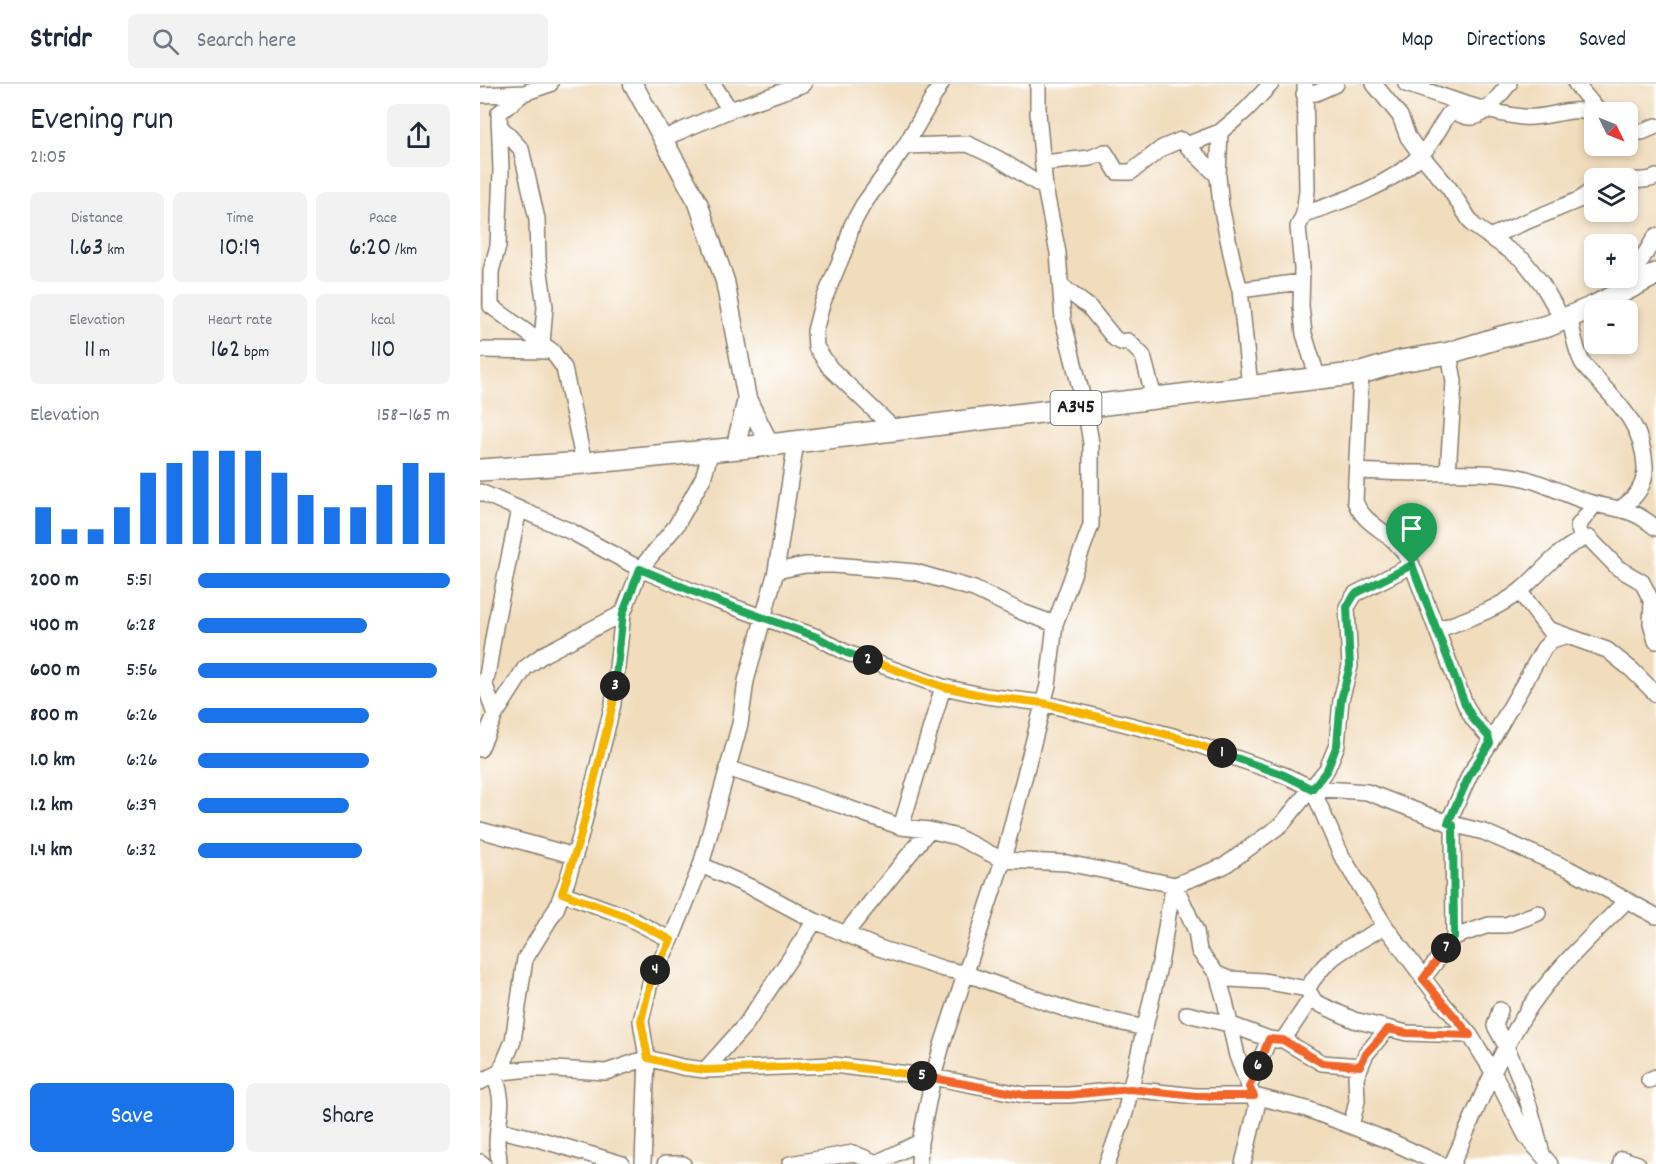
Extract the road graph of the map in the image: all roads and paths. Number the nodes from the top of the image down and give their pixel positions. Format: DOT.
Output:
graph roads {
  1 [pos="550,84"];
  2 [pos="633,84"];
  3 [pos="713,84"];
  4 [pos="804,84"];
  5 [pos="941,84"];
  6 [pos="1038,84"];
  7 [pos="1271,84"];
  8 [pos="1336,84"];
  9 [pos="1374,84"];
  10 [pos="1406,84"];
  11 [pos="1509,84"];
  12 [pos="1576,84"];
  13 [pos="1304,89"];
  14 [pos="524,93"];
  15 [pos="480,95"];
  16 [pos="1589,102"];
  17 [pos="730,110"];
  18 [pos="1486,110"];
  19 [pos="1584,110"];
  20 [pos="499,125"];
  21 [pos="1656,126"];
  22 [pos="1220,132"];
  23 [pos="1638,132"];
  24 [pos="662,139"];
  25 [pos="1186,145"];
  26 [pos="905,147"];
  27 [pos="1421,155"];
  28 [pos="1043,163"];
  29 [pos="1218,176"];
  30 [pos="1656,177"];
  31 [pos="1638,179"];
  32 [pos="1045,188"];
  33 [pos="1584,196"];
  34 [pos="1304,214"];
  35 [pos="1656,236"];
  36 [pos="1489,237"];
  37 [pos="1656,274"];
  38 [pos="1301,282"];
  39 [pos="1061,286"];
  40 [pos="1240,290"];
  41 [pos="1622,292"];
  42 [pos="1566,318"];
  43 [pos="547,348"];
  44 [pos="480,350"];
  45 [pos="1449,353"];
  46 [pos="1361,373"];
  47 [pos="1318,379"];
  48 [pos="1250,387"];
  49 [pos="1154,398"];
  50 [pos="747,399"];
  51 [pos="1085,407"];
  52 [pos="895,430"];
  53 [pos="796,442"];
  54 [pos="771,445"];
  55 [pos="735,449"];
  56 [pos="711,451"];
  57 [pos="584,463"];
  58 [pos="1645,465"];
  59 [pos="480,470"];
  60 [pos="1357,471"];
  61 [pos="1448,472"];
  62 [pos="1656,482"];
  63 [pos="480,492"];
  64 [pos="1595,504"];
  65 [pos="1621,508"];
  66 [pos="519,509"];
  67 [pos="1654,523"];
  68 [pos="1582,539"];
  69 [pos="1412,565"];
  70 [pos="640,569"];
  71 [pos="776,571"];
  72 [pos="1520,592"];
  73 [pos="623,613"];
  74 [pos="764,619"];
  75 [pos="1055,624"];
  76 [pos="1437,630"];
  77 [pos="1565,636"];
  78 [pos="1656,641"];
  79 [pos="482,684"];
  80 [pos="944,687"];
  81 [pos="1656,694"];
  82 [pos="1043,703"];
  83 [pos="495,715"];
  84 [pos="1490,743"];
  85 [pos="480,748"];
  86 [pos="727,768"];
  87 [pos="1312,789"];
  88 [pos="1451,824"];
  89 [pos="901,827"];
  90 [pos="480,830"];
  91 [pos="929,830"];
  92 [pos="575,856"];
  93 [pos="1003,860"];
  94 [pos="701,865"];
  95 [pos="1175,885"];
  96 [pos="562,893"];
  97 [pos="1627,900"];
  98 [pos="1538,913"];
  99 [pos="1656,916"];
  100 [pos="815,921"];
  101 [pos="1385,926"];
  102 [pos="845,934"];
  103 [pos="1454,937"];
  104 [pos="671,940"];
  105 [pos="964,973"];
  106 [pos="1217,974"];
  107 [pos="1423,979"];
  108 [pos="1310,993"];
  109 [pos="1500,1010"];
  110 [pos="1187,1014"];
  111 [pos="1229,1024"];
  112 [pos="1145,1028"];
  113 [pos="1388,1029"];
  114 [pos="1470,1035"];
  115 [pos="1276,1040"];
  116 [pos="1507,1046"];
  117 [pos="648,1058"];
  118 [pos="1360,1066"];
  119 [pos="705,1070"];
  120 [pos="1492,1072"];
  121 [pos="497,1073"];
  122 [pos="933,1077"];
  123 [pos="480,1082"];
  124 [pos="1130,1089"];
  125 [pos="1252,1092"];
  126 [pos="1351,1126"];
  127 [pos="499,1130"];
  128 [pos="920,1142"];
  129 [pos="1547,1161"];
  130 [pos="876,1163"];
  131 [pos="500,1164"];
  132 [pos="622,1164"];
  133 [pos="643,1164"];
  134 [pos="665,1164"];
  135 [pos="683,1164"];
  136 [pos="790,1164"];
  137 [pos="919,1164"];
  138 [pos="1107,1164"];
  139 [pos="1244,1164"];
  140 [pos="1440,1164"];
  141 [pos="1452,1164"];
  142 [pos="1621,1164"];
  143 [pos="1638,1164"];
  1 -- 14 [label="street"];
  2 -- 24 [label="main road"];
  3 -- 17 [label="street"];
  4 -- 17 [label="street"];
  5 -- 26 [label="street"];
  6 -- 28 [label="street"];
  7 -- 22 [label="street"];
  8 -- 13 [label="street"];
  9 -- 27 [label="street"];
  10 -- 18 [label="street"];
  11 -- 18 [label="street"];
  12 -- 16 [label="street"];
  13 -- 34 [label="street"];
  14 -- 15 [label="street"];
  14 -- 20 [label="street"];
  17 -- 24 [label="street"];
  18 -- 19 [label="street"];
  18 -- 27 [label="street"];
  20 -- 43 [label="street"];
  20 -- 43 [label="street"];
  21 -- 23 [label="street"];
  22 -- 25 [label="street"];
  22 -- 29 [label="street"];
  24 -- 50 [label="main road"];
  25 -- 28 [label="street"];
  25 -- 29 [label="street"];
  26 -- 32 [label="street"];
  26 -- 52 [label="street"];
  27 -- 34 [label="street"];
  27 -- 36 [label="street"];
  28 -- 32 [label="street"];
  29 -- 40 [label="street"];
  30 -- 31 [label="street"];
  32 -- 39 [label="street"];
  33 -- 36 [label="street"];
  34 -- 38 [label="street"];
  35 -- 41 [label="street"];
  36 -- 42 [label="street"];
  37 -- 41 [label="highway, A345"];
  38 -- 40 [label="street"];
  38 -- 47 [label="street"];
  39 -- 49 [label="street"];
  39 -- 51 [label="street"];
  40 -- 48 [label="street"];
  41 -- 42 [label="highway, A345"];
  42 -- 45 [label="highway, A345"];
  42 -- 58 [label="street"];
  43 -- 44 [label="street"];
  43 -- 57 [label="street"];
  45 -- 46 [label="highway, A345"];
  45 -- 61 [label="street"];
  46 -- 47 [label="highway, A345"];
  46 -- 60 [label="street"];
  47 -- 48 [label="highway, A345"];
  48 -- 49 [label="highway, A345"];
  49 -- 51 [label="highway, A345"];
  50 -- 54 [label="main road"];
  50 -- 55 [label="main road"];
  51 -- 52 [label="highway, A345"];
  51 -- 75 [label="street"];
  52 -- 53 [label="highway, A345"];
  53 -- 54 [label="highway, A345"];
  53 -- 71 [label="street"];
  54 -- 55 [label="highway, A345"];
  55 -- 56 [label="highway, A345"];
  56 -- 57 [label="highway, A345"];
  56 -- 70 [label="street"];
  57 -- 59 [label="highway, A345"];
  58 -- 62 [label="street"];
  58 -- 65 [label="street"];
  60 -- 61 [label="street"];
  60 -- 69 [label="street"];
  61 -- 64 [label="street"];
  63 -- 66 [label="street"];
  64 -- 65 [label="street"];
  64 -- 68 [label="street"];
  65 -- 67 [label="street"];
  66 -- 70 [label="street"];
  66 -- 79 [label="street"];
  68 -- 72 [label="street"];
  68 -- 78 [label="street"];
  69 -- 76 [label="street"];
  69 -- 87 [label="street"];
  70 -- 73 [label="street"];
  70 -- 74 [label="street"];
  71 -- 74 [label="street"];
  71 -- 75 [label="street"];
  72 -- 76 [label="street"];
  72 -- 77 [label="street"];
  73 -- 83 [label="street"];
  73 -- 92 [label="street"];
  74 -- 80 [label="street"];
  74 -- 86 [label="street"];
  75 -- 82 [label="street"];
  76 -- 84 [label="street"];
  77 -- 81 [label="street"];
  77 -- 84 [label="street"];
  79 -- 83 [label="street"];
  80 -- 82 [label="street"];
  80 -- 89 [label="street"];
  82 -- 87 [label="street"];
  82 -- 93 [label="street"];
  83 -- 85 [label="street"];
  84 -- 88 [label="street"];
  86 -- 89 [label="street"];
  86 -- 94 [label="street"];
  87 -- 88 [label="street"];
  87 -- 95 [label="street"];
  87 -- 101 [label="street"];
  88 -- 97 [label="street"];
  88 -- 103 [label="street"];
  89 -- 91 [label="street"];
  90 -- 92 [label="street"];
  91 -- 93 [label="street"];
  91 -- 102 [label="street"];
  92 -- 96 [label="street"];
  93 -- 95 [label="street"];
  93 -- 105 [label="street"];
  94 -- 100 [label="street"];
  94 -- 104 [label="street"];
  95 -- 106 [label="street"];
  95 -- 112 [label="street"];
  96 -- 104 [label="street"];
  96 -- 121 [label="street"];
  97 -- 99 [label="street"];
  97 -- 116 [label="street"];
  98 -- 103 [label="street"];
  100 -- 102 [label="street"];
  100 -- 119 [label="street"];
  101 -- 107 [label="street"];
  101 -- 108 [label="street"];
  102 -- 105 [label="street"];
  103 -- 107 [label="street"];
  104 -- 117 [label="street"];
  105 -- 112 [label="street"];
  105 -- 122 [label="street"];
  106 -- 108 [label="street"];
  106 -- 111 [label="street"];
  107 -- 114 [label="street"];
  108 -- 113 [label="street"];
  108 -- 115 [label="street"];
  109 -- 116 [label="street"];
  110 -- 111 [label="street"];
  111 -- 115 [label="street"];
  111 -- 125 [label="street"];
  112 -- 124 [label="street"];
  113 -- 114 [label="street"];
  113 -- 118 [label="street"];
  114 -- 120 [label="street"];
  115 -- 118 [label="street"];
  115 -- 125 [label="street"];
  116 -- 120 [label="street"];
  116 -- 129 [label="street"];
  117 -- 119 [label="street"];
  117 -- 121 [label="street"];
  117 -- 133 [label="street"];
  118 -- 126 [label="street"];
  119 -- 122 [label="street"];
  120 -- 129 [label="street"];
  120 -- 141 [label="street"];
  121 -- 123 [label="street"];
  121 -- 127 [label="street"];
  122 -- 124 [label="street"];
  122 -- 128 [label="street"];
  124 -- 125 [label="street"];
  124 -- 138 [label="street"];
  125 -- 126 [label="street"];
  125 -- 139 [label="street"];
  126 -- 140 [label="street"];
  127 -- 131 [label="street"];
  127 -- 132 [label="street"];
  128 -- 130 [label="street"];
  128 -- 137 [label="street"];
  130 -- 136 [label="street"];
  134 -- 135 [label="street"];
  142 -- 143 [label="street"];
}
